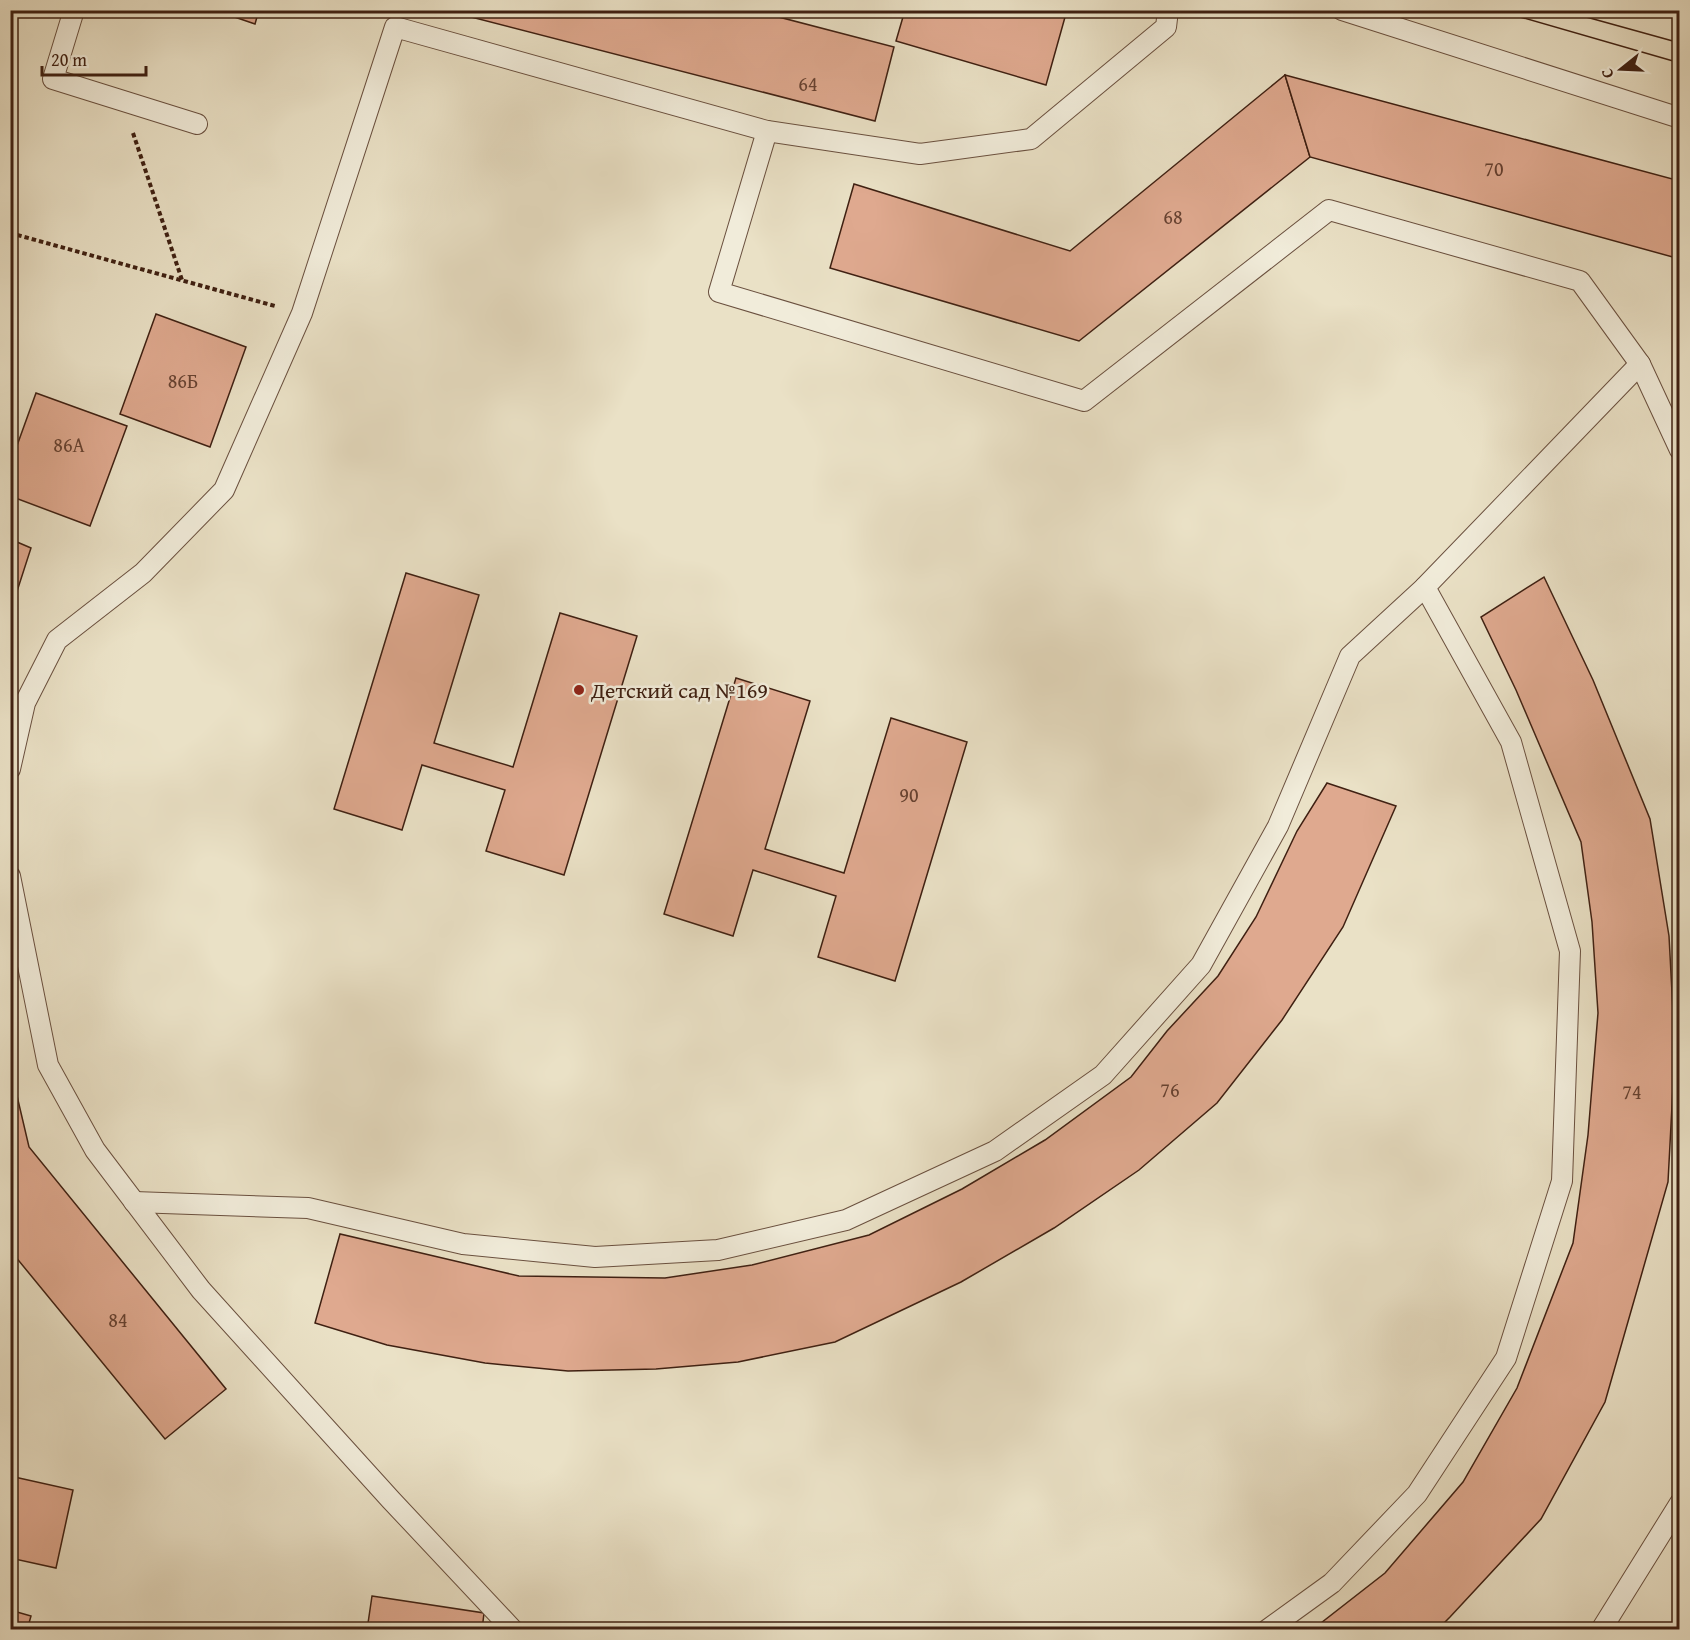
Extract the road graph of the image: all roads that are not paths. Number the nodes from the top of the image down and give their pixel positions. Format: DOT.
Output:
graph roads {
  1 [pos="74,10"];
  2 [pos="1168,10"];
  3 [pos="1342,10"];
  4 [pos="1680,118"];
  5 [pos="197,124"];
  6 [pos="767,130"];
  7 [pos="1640,364"];
  8 [pos="1680,450"];
  9 [pos="1425,587"];
  10 [pos="10,769"];
  11 [pos="10,876"];
  12 [pos="134,1202"];
  13 [pos="1680,1503"];
  14 [pos="513,1629"];
  15 [pos="1267,1629"];
  16 [pos="1601,1629"];
  1 -- 5 [label="lane"];
  2 -- 6 [label="lane"];
  3 -- 4 [label="lane"];
  6 -- 7 [label="lane"];
  6 -- 10 [label="lane"];
  7 -- 8 [label="lane"];
  7 -- 9 [label="lane"];
  9 -- 12 [label="lane"];
  9 -- 15 [label="lane"];
  11 -- 12 [label="lane"];
  12 -- 14 [label="lane"];
  13 -- 16 [label="lane"];
}
